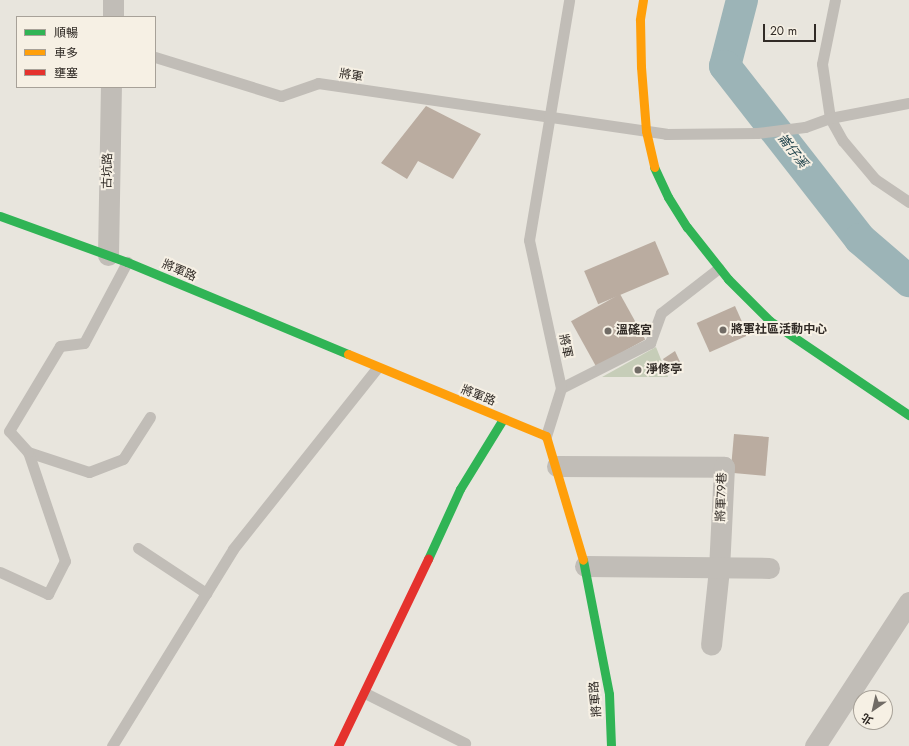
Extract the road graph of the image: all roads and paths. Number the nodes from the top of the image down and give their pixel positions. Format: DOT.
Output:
graph roads {
  1 [pos="569,0"];
  2 [pos="643,0"];
  3 [pos="835,0"];
  4 [pos="156,57"];
  5 [pos="111,88"];
  6 [pos="909,103"];
  7 [pos="549,118"];
  8 [pos="830,118"];
  9 [pos="646,131"];
  10 [pos="909,202"];
  11 [pos="0,216"];
  12 [pos="108,255"];
  13 [pos="127,262"];
  14 [pos="719,268"];
  15 [pos="377,368"];
  16 [pos="561,388"];
  17 [pos="909,415"];
  18 [pos="150,417"];
  19 [pos="503,419"];
  20 [pos="546,436"];
  21 [pos="28,452"];
  22 [pos="557,466"];
  23 [pos="138,548"];
  24 [pos="585,566"];
  25 [pos="769,568"];
  26 [pos="719,569"];
  27 [pos="0,572"];
  28 [pos="206,593"];
  29 [pos="909,602"];
  30 [pos="711,645"];
  31 [pos="365,693"];
  32 [pos="465,743"];
  33 [pos="112,746"];
  34 [pos="338,746"];
  35 [pos="611,746"];
  36 [pos="815,746"];
  1 -- 7 [label="lane, 將軍"];
  2 -- 9 [label="main road"];
  3 -- 8 [label="lane"];
  4 -- 7 [label="lane, 將軍"];
  5 -- 12 [label="street, 古坑路"];
  6 -- 8 [label="lane, 將軍"];
  7 -- 9 [label="lane, 將軍"];
  7 -- 16 [label="lane, 將軍"];
  8 -- 9 [label="lane, 將軍"];
  8 -- 10 [label="lane"];
  9 -- 14 [label="main road"];
  11 -- 12 [label="main road, 將軍路"];
  12 -- 13 [label="main road, 將軍路"];
  13 -- 15 [label="main road, 將軍路"];
  13 -- 21 [label="lane"];
  14 -- 16 [label="lane"];
  14 -- 17 [label="main road"];
  15 -- 19 [label="main road, 將軍路"];
  15 -- 28 [label="lane"];
  16 -- 20 [label="lane, 將軍"];
  18 -- 21 [label="lane"];
  19 -- 20 [label="main road, 將軍路"];
  19 -- 31 [label="main road"];
  20 -- 22 [label="main road, 將軍路"];
  21 -- 27 [label="lane"];
  22 -- 24 [label="main road, 將軍路"];
  22 -- 26 [label="street, 將軍79巷"];
  23 -- 28 [label="lane"];
  24 -- 26 [label="street"];
  24 -- 35 [label="main road, 將軍路"];
  25 -- 26 [label="street"];
  26 -- 30 [label="street, 將軍79巷"];
  28 -- 33 [label="lane"];
  29 -- 36 [label="street"];
  31 -- 32 [label="lane"];
  31 -- 34 [label="main road"];
}
